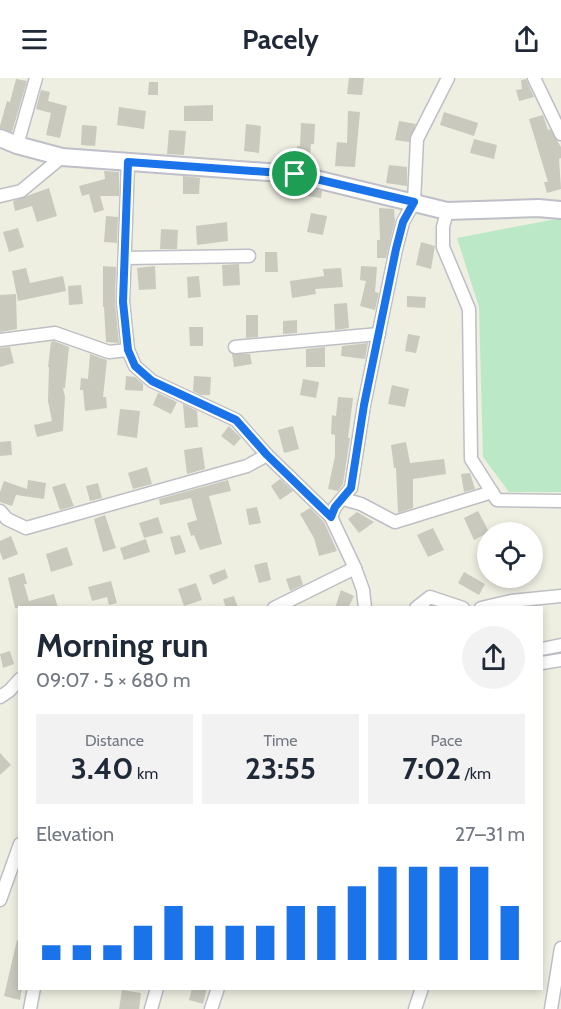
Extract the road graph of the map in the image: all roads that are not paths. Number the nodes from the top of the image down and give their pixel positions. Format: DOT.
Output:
graph roads {
  1 [pos="36,78"];
  2 [pos="448,78"];
  3 [pos="534,78"];
  4 [pos="561,134"];
  5 [pos="0,138"];
  6 [pos="17,145"];
  7 [pos="62,157"];
  8 [pos="128,162"];
  9 [pos="0,196"];
  10 [pos="414,202"];
  11 [pos="561,210"];
  12 [pos="447,211"];
  13 [pos="249,256"];
  14 [pos="124,258"];
  15 [pos="379,334"];
  16 [pos="0,340"];
  17 [pos="235,348"];
  18 [pos="128,350"];
  19 [pos="267,455"];
  20 [pos="492,492"];
  21 [pos="343,499"];
  22 [pos="561,501"];
  23 [pos="0,511"];
  24 [pos="331,517"];
  25 [pos="355,568"];
  26 [pos="561,596"];
  27 [pos="278,606"];
  28 [pos="364,606"];
  29 [pos="419,606"];
  30 [pos="457,606"];
  31 [pos="490,606"];
  32 [pos="561,645"];
  33 [pos="543,649"];
  34 [pos="561,660"];
  35 [pos="543,663"];
  36 [pos="18,681"];
  37 [pos="0,697"];
  38 [pos="18,850"];
  39 [pos="0,900"];
  40 [pos="561,948"];
  41 [pos="34,990"];
  42 [pos="156,990"];
  43 [pos="217,990"];
  44 [pos="421,990"];
  45 [pos="30,1009"];
  46 [pos="151,1009"];
  47 [pos="211,1009"];
  48 [pos="415,1009"];
  49 [pos="551,1009"];
  1 -- 6 [label="street"];
  2 -- 10 [label="street"];
  3 -- 4 [label="street"];
  5 -- 6 [label="street"];
  6 -- 7 [label="street"];
  7 -- 8 [label="street"];
  7 -- 9 [label="street"];
  8 -- 10 [label="street"];
  8 -- 14 [label="street"];
  10 -- 12 [label="street"];
  10 -- 15 [label="street"];
  11 -- 12 [label="street"];
  12 -- 20 [label="street"];
  13 -- 14 [label="street"];
  14 -- 18 [label="street"];
  15 -- 17 [label="street"];
  15 -- 21 [label="street"];
  16 -- 18 [label="street"];
  18 -- 19 [label="street"];
  19 -- 23 [label="street"];
  19 -- 24 [label="street"];
  20 -- 21 [label="street"];
  20 -- 22 [label="street"];
  21 -- 24 [label="street"];
  24 -- 25 [label="street"];
  25 -- 27 [label="street"];
  25 -- 28 [label="street"];
  26 -- 31 [label="street"];
  29 -- 30 [label="street"];
  32 -- 33 [label="street"];
  34 -- 35 [label="street"];
  36 -- 37 [label="street"];
  38 -- 39 [label="street"];
  40 -- 49 [label="street"];
  41 -- 45 [label="street"];
  42 -- 46 [label="street"];
  43 -- 47 [label="street"];
  44 -- 48 [label="street"];
}
